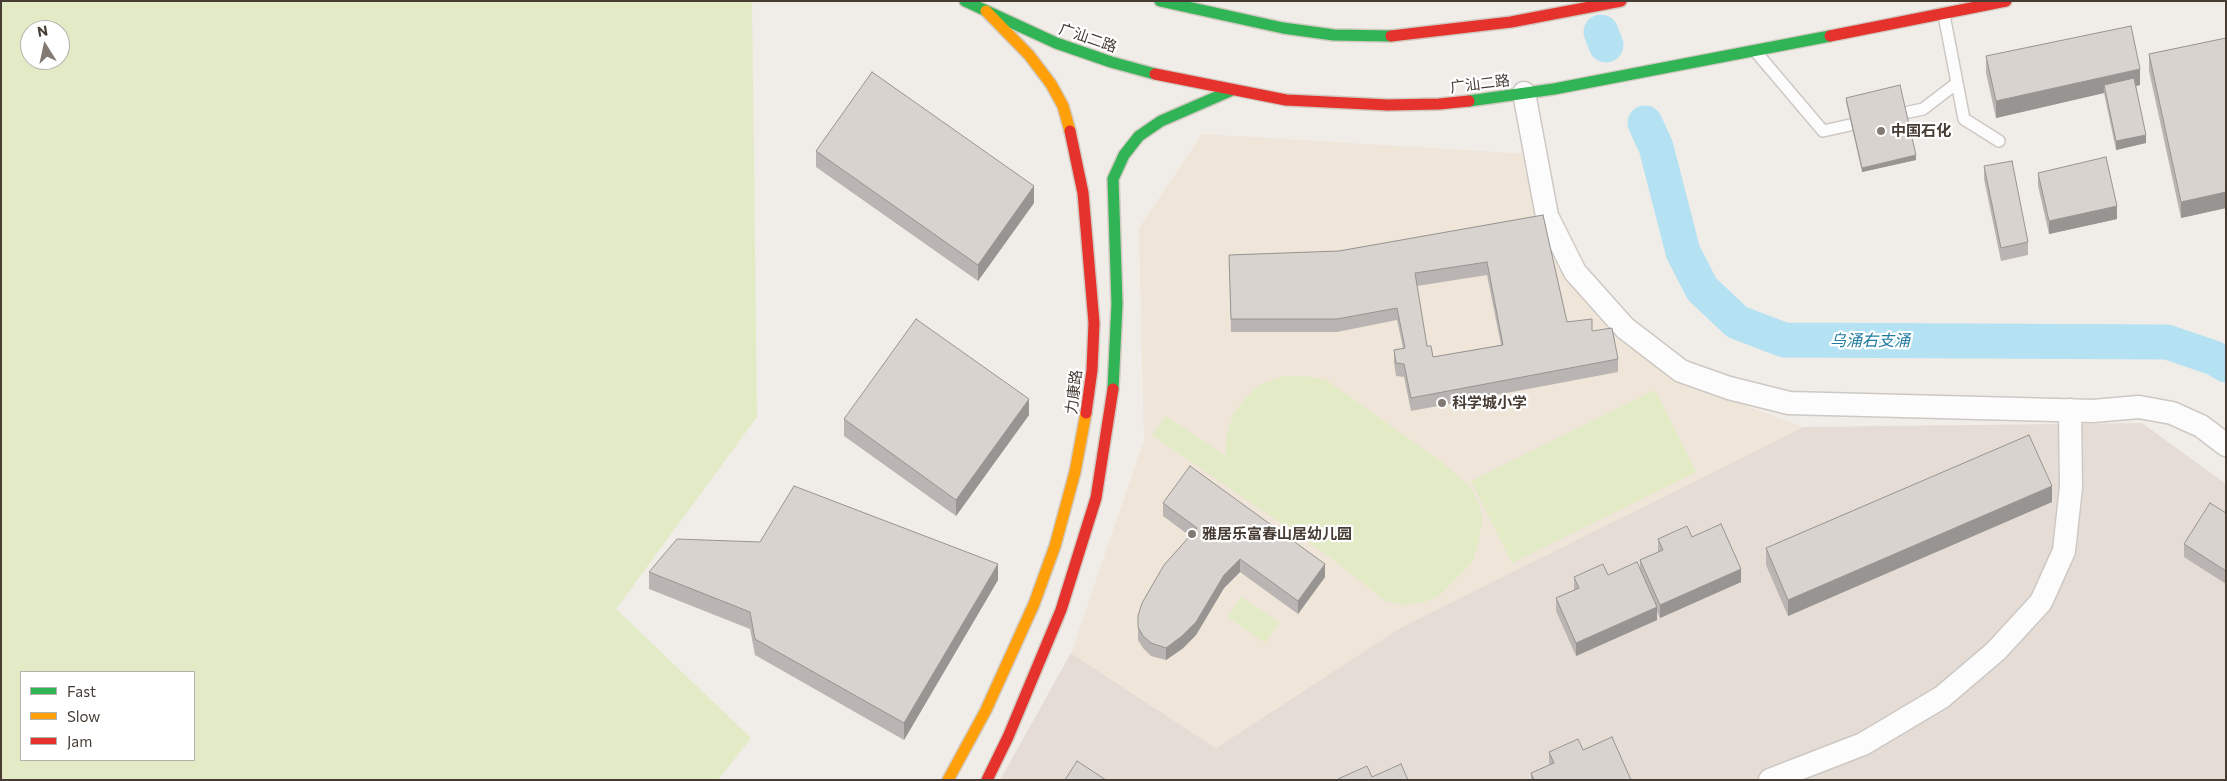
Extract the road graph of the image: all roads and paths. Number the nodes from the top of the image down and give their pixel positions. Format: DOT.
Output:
graph roads {
  1 [pos="965,1"];
  2 [pos="1160,1"];
  3 [pos="1621,1"];
  4 [pos="2006,1"];
  5 [pos="986,12"];
  6 [pos="1944,15"];
  7 [pos="1755,51"];
  8 [pos="1957,83"];
  9 [pos="1230,91"];
  10 [pos="1524,93"];
  11 [pos="1909,112"];
  12 [pos="1850,125"];
  13 [pos="1999,141"];
  14 [pos="2070,410"];
  15 [pos="2226,445"];
  16 [pos="948,780"];
  17 [pos="988,780"];
  18 [pos="1770,780"];
  1 -- 5 [label="main road, 广汕二路"];
  2 -- 3 [label="main road"];
  4 -- 6 [label="main road, 广汕二路"];
  5 -- 9 [label="main road, 广汕二路"];
  5 -- 16 [label="main road, 力康路"];
  6 -- 7 [label="main road, 广汕二路"];
  6 -- 8 [label="lane"];
  7 -- 10 [label="main road, 广汕二路"];
  7 -- 12 [label="lane"];
  8 -- 11 [label="lane"];
  8 -- 13 [label="lane"];
  9 -- 10 [label="main road, 广汕二路"];
  9 -- 17 [label="main road"];
  10 -- 14 [label="street"];
  14 -- 15 [label="street"];
  14 -- 18 [label="street"];
}
